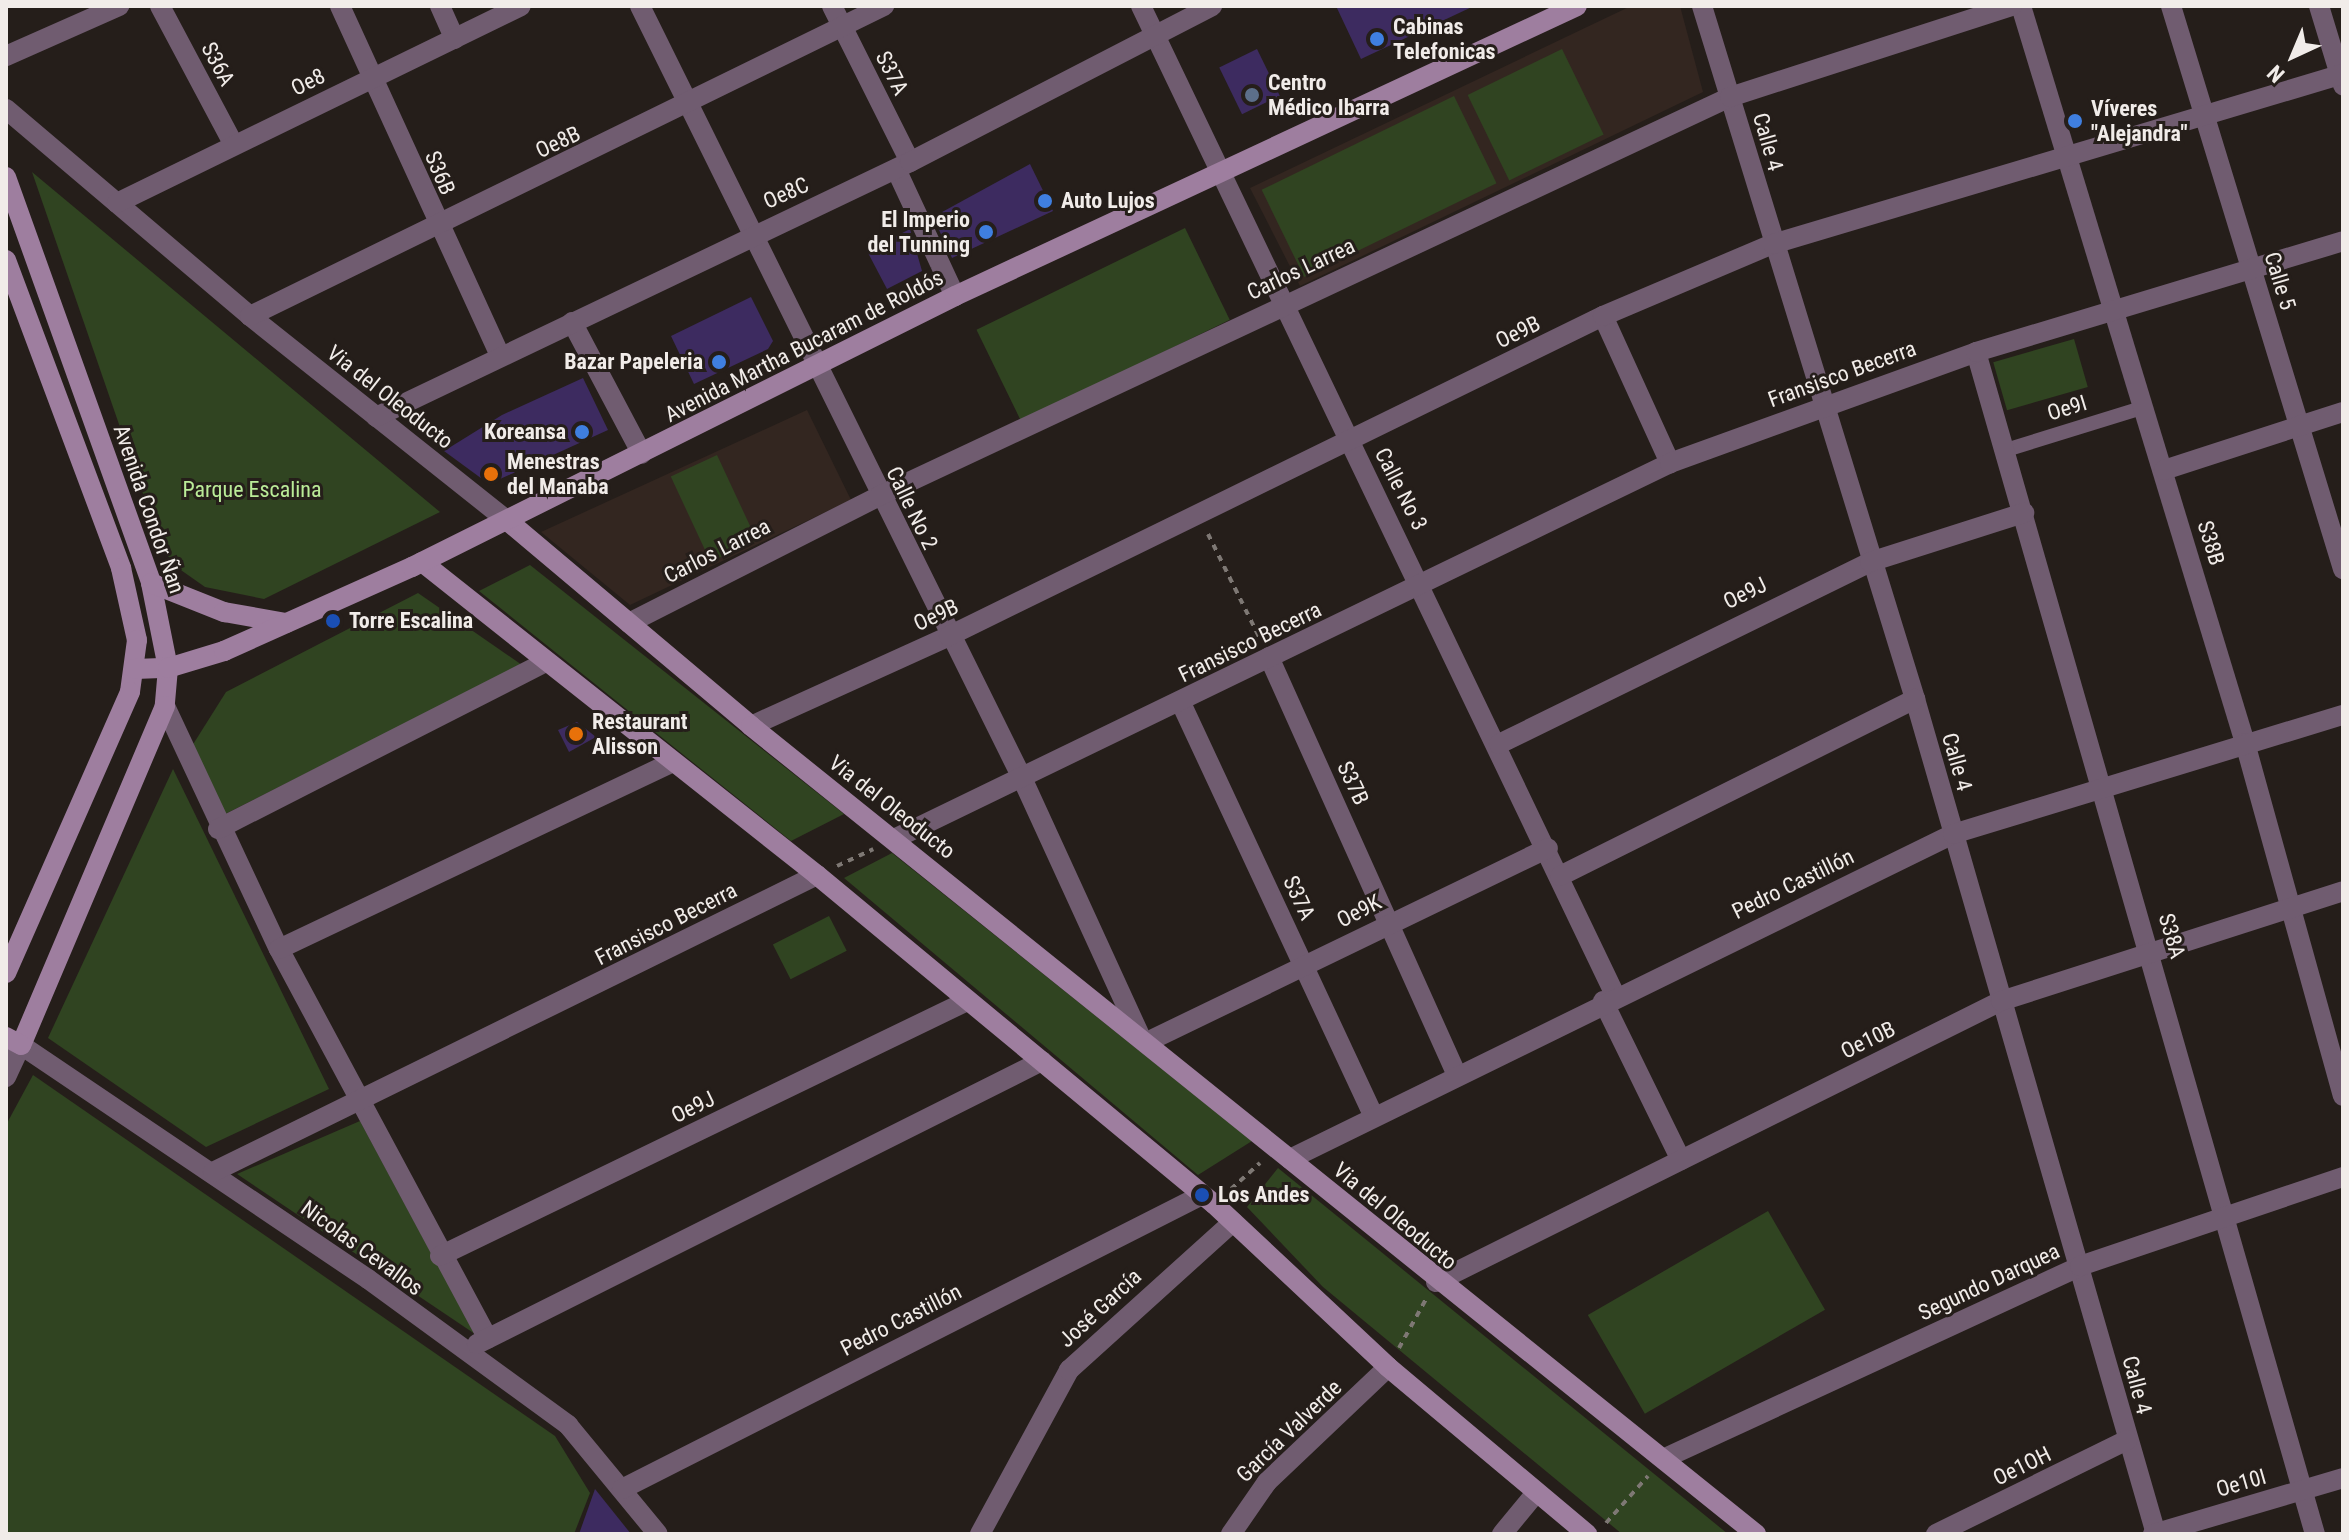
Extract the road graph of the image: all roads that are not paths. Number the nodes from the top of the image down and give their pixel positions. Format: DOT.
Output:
graph roads {
  1 [pos="119,6"];
  2 [pos="160,6"];
  3 [pos="340,6"];
  4 [pos="440,6"];
  5 [pos="521,6"];
  6 [pos="640,6"];
  7 [pos="832,6"];
  8 [pos="884,6"];
  9 [pos="1141,6"];
  10 [pos="1212,6"];
  11 [pos="1577,6"];
  12 [pos="1702,6"];
  13 [pos="2171,6"];
  14 [pos="2319,6"];
  15 [pos="2009,7"];
  16 [pos="841,27"];
  17 [pos="1154,34"];
  18 [pos="455,39"];
  19 [pos="6,56"];
  20 [pos="373,76"];
  21 [pos="2342,78"];
  22 [pos="1730,97"];
  23 [pos="687,108"];
  24 [pos="6,109"];
  25 [pos="2205,117"];
  26 [pos="234,145"];
  27 [pos="2068,158"];
  28 [pos="903,166"];
  29 [pos="1218,172"];
  30 [pos="6,177"];
  31 [pos="117,203"];
  32 [pos="437,225"];
  33 [pos="751,235"];
  34 [pos="2343,241"];
  35 [pos="1773,244"];
  36 [pos="6,260"];
  37 [pos="2251,268"];
  38 [pos="955,296"];
  39 [pos="1284,303"];
  40 [pos="2114,308"];
  41 [pos="250,316"];
  42 [pos="1603,316"];
  43 [pos="572,322"];
  44 [pos="1976,352"];
  45 [pos="500,356"];
  46 [pos="815,366"];
  47 [pos="1825,405"];
  48 [pos="2142,408"];
  49 [pos="2343,412"];
  50 [pos="376,417"];
  51 [pos="2299,425"];
  52 [pos="1350,441"];
  53 [pos="2006,450"];
  54 [pos="642,454"];
  55 [pos="1670,463"];
  56 [pos="2164,470"];
  57 [pos="879,496"];
  58 [pos="2024,513"];
  59 [pos="509,522"];
  60 [pos="422,562"];
  61 [pos="1870,562"];
  62 [pos="2343,569"];
  63 [pos="151,583"];
  64 [pos="1422,586"];
  65 [pos="286,623"];
  66 [pos="629,623"];
  67 [pos="949,636"];
  68 [pos="1269,657"];
  69 [pos="546,662"];
  70 [pos="168,668"];
  71 [pos="135,669"];
  72 [pos="1915,699"];
  73 [pos="1181,703"];
  74 [pos="165,706"];
  75 [pos="2343,715"];
  76 [pos="751,726"];
  77 [pos="2245,743"];
  78 [pos="1499,744"];
  79 [pos="671,763"];
  80 [pos="1022,778"];
  81 [pos="2105,785"];
  82 [pos="218,829"];
  83 [pos="1953,834"];
  84 [pos="894,839"];
  85 [pos="1548,848"];
  86 [pos="817,875"];
  87 [pos="1560,876"];
  88 [pos="2343,891"];
  89 [pos="2293,907"];
  90 [pos="1390,922"];
  91 [pos="279,949"];
  92 [pos="2151,952"];
  93 [pos="1304,966"];
  94 [pos="6,973"];
  95 [pos="1609,998"];
  96 [pos="967,1001"];
  97 [pos="2001,1001"];
  98 [pos="1144,1037"];
  99 [pos="14,1041"];
  100 [pos="1042,1061"];
  101 [pos="1457,1075"];
  102 [pos="6,1077"];
  103 [pos="2343,1096"];
  104 [pos="360,1103"];
  105 [pos="1373,1114"];
  106 [pos="1283,1154"];
  107 [pos="1681,1160"];
  108 [pos="213,1172"];
  109 [pos="2343,1177"];
  110 [pos="1208,1199"];
  111 [pos="2222,1214"];
  112 [pos="1233,1222"];
  113 [pos="440,1256"];
  114 [pos="2080,1266"];
  115 [pos="1436,1282"];
  116 [pos="488,1338"];
  117 [pos="462,1351"];
  118 [pos="1388,1367"];
  119 [pos="2127,1440"];
  120 [pos="1665,1458"];
  121 [pos="2343,1478"];
  122 [pos="622,1489"];
  123 [pos="2302,1490"];
  124 [pos="1535,1494"];
  125 [pos="658,1534"];
  126 [pos="980,1534"];
  127 [pos="1231,1534"];
  128 [pos="1502,1534"];
  129 [pos="1587,1534"];
  130 [pos="1756,1534"];
  131 [pos="1936,1534"];
  132 [pos="2155,1534"];
  133 [pos="2315,1534"];
  1 -- 19 [label="street"];
  2 -- 26 [label="street, S36A"];
  3 -- 20 [label="street, S36B"];
  4 -- 18 [label="street"];
  5 -- 18 [label="street, Oe8"];
  6 -- 23 [label="street, Calle No 2"];
  7 -- 16 [label="street, S37A"];
  8 -- 16 [label="street, Oe8B"];
  9 -- 17 [label="street, Calle No 3"];
  10 -- 17 [label="street, Oe8C"];
  11 -- 29 [label="street, Avenida Martha Bucaram de Roldós"];
  12 -- 22 [label="street, Calle 4"];
  13 -- 25 [label="street, Calle 5"];
  14 -- 21 [label="street"];
  15 -- 22 [label="street, Carlos Larrea"];
  15 -- 27 [label="street, S38B"];
  16 -- 23 [label="street, Oe8B"];
  16 -- 28 [label="street, S37A"];
  17 -- 28 [label="street, Oe8C"];
  17 -- 29 [label="street, Calle No 3"];
  18 -- 20 [label="street, Oe8"];
  20 -- 26 [label="street, Oe8"];
  20 -- 32 [label="street, S36B"];
  21 -- 25 [label="street, Oe9B"];
  22 -- 35 [label="street, Calle 4"];
  22 -- 39 [label="street, Carlos Larrea"];
  23 -- 32 [label="street, Oe8B"];
  23 -- 33 [label="street, Calle No 2"];
  24 -- 31 [label="street, Via del Oleoducto"];
  25 -- 27 [label="street, Oe9B"];
  25 -- 37 [label="street, Calle 5"];
  26 -- 31 [label="street, Oe8"];
  27 -- 35 [label="street, Oe9B"];
  27 -- 40 [label="street, S38B"];
  28 -- 33 [label="street, Oe8C"];
  28 -- 38 [label="street, S37A"];
  29 -- 38 [label="street, Avenida Martha Bucaram de Roldós"];
  29 -- 39 [label="street, Calle No 3"];
  30 -- 63 [label="street, Avenida Condor Ñan"];
  31 -- 41 [label="street, Via del Oleoducto"];
  32 -- 41 [label="street, Oe8B"];
  32 -- 45 [label="street, S36B"];
  33 -- 43 [label="street, Oe8C"];
  33 -- 46 [label="street, Calle No 2"];
  34 -- 37 [label="street, Fransisco Becerra"];
  35 -- 42 [label="street, Oe9B"];
  35 -- 47 [label="street, Calle 4"];
  36 -- 71 [label="street, Avenida Condor Ñan"];
  37 -- 40 [label="street, Fransisco Becerra"];
  37 -- 51 [label="street, Calle 5"];
  38 -- 46 [label="street, Avenida Martha Bucaram de Roldós"];
  39 -- 52 [label="street, Calle No 3"];
  39 -- 57 [label="street, Carlos Larrea"];
  40 -- 44 [label="street, Fransisco Becerra"];
  40 -- 48 [label="street, S38B"];
  41 -- 50 [label="street, Via del Oleoducto"];
  42 -- 52 [label="street, Oe9B"];
  42 -- 55 [label="street"];
  43 -- 45 [label="street, Oe8C"];
  43 -- 54 [label="street"];
  44 -- 47 [label="street, Fransisco Becerra"];
  44 -- 53 [label="street, S38A"];
  45 -- 50 [label="street, Oe8C"];
  46 -- 54 [label="street, Avenida Martha Bucaram de Roldós"];
  46 -- 57 [label="street, Calle No 2"];
  47 -- 55 [label="street, Fransisco Becerra"];
  47 -- 61 [label="street, Calle 4"];
  48 -- 53 [label="lane, Oe9I"];
  48 -- 56 [label="street, S38B"];
  49 -- 51 [label="street"];
  50 -- 59 [label="street, Via del Oleoducto"];
  51 -- 56 [label="street"];
  51 -- 62 [label="street, Calle 5"];
  52 -- 64 [label="street, Calle No 3"];
  52 -- 67 [label="street, Oe9B"];
  53 -- 58 [label="street, S38A"];
  54 -- 59 [label="street, Avenida Martha Bucaram de Roldós"];
  55 -- 64 [label="street, Fransisco Becerra"];
  56 -- 77 [label="street, S38B"];
  57 -- 66 [label="street, Carlos Larrea"];
  57 -- 67 [label="street, Calle No 2"];
  58 -- 61 [label="street, Oe9J"];
  58 -- 81 [label="street, S38A"];
  59 -- 60 [label="street, Avenida Martha Bucaram de Roldós"];
  59 -- 66 [label="street, Via del Oleoducto"];
  60 -- 65 [label="street, Avenida Martha Bucaram de Roldós"];
  60 -- 69 [label="street"];
  61 -- 72 [label="street, Calle 4"];
  61 -- 78 [label="street, Oe9J"];
  63 -- 65 [label="street"];
  63 -- 70 [label="street, Avenida Condor Ñan"];
  64 -- 68 [label="street, Fransisco Becerra"];
  64 -- 78 [label="street, Calle No 3"];
  65 -- 70 [label="street, Avenida Martha Bucaram de Roldós"];
  66 -- 76 [label="street, Via del Oleoducto"];
  67 -- 76 [label="street, Oe9B"];
  67 -- 80 [label="street, Calle No 2"];
  68 -- 73 [label="street, Fransisco Becerra"];
  68 -- 90 [label="street, S37B"];
  69 -- 79 [label="street"];
  69 -- 82 [label="street"];
  70 -- 71 [label="street, Avenida Martha Bucaram de Roldós"];
  70 -- 74 [label="street, Avenida Condor Ñan"];
  71 -- 94 [label="street, Avenida Condor Ñan"];
  72 -- 83 [label="street, Calle 4"];
  72 -- 87 [label="street"];
  73 -- 80 [label="street, Fransisco Becerra"];
  73 -- 93 [label="street, S37A"];
  74 -- 82 [label="street"];
  74 -- 99 [label="street, Avenida Condor Ñan"];
  75 -- 77 [label="street, Pedro Castillón"];
  76 -- 84 [label="street, Via del Oleoducto"];
  77 -- 81 [label="street, Pedro Castillón"];
  77 -- 89 [label="street, S38B"];
  78 -- 85 [label="street, Calle No 3"];
  79 -- 86 [label="street"];
  79 -- 91 [label="street"];
  80 -- 84 [label="street, Fransisco Becerra"];
  80 -- 98 [label="street, Calle No 2"];
  81 -- 83 [label="street, Pedro Castillón"];
  81 -- 92 [label="street, S38A"];
  82 -- 91 [label="street"];
  83 -- 95 [label="street, Pedro Castillón"];
  83 -- 97 [label="street, Calle 4"];
  84 -- 98 [label="street, Via del Oleoducto"];
  85 -- 87 [label="street, Calle No 3"];
  85 -- 90 [label="street, Oe9K"];
  86 -- 96 [label="street"];
  86 -- 104 [label="street, Fransisco Becerra"];
  87 -- 95 [label="street, Calle No 3"];
  88 -- 89 [label="street, Oe10B"];
  89 -- 92 [label="street, Oe10B"];
  89 -- 103 [label="street, S38B"];
  90 -- 93 [label="street, Oe9K"];
  90 -- 101 [label="street, S37B"];
  91 -- 104 [label="street"];
  92 -- 97 [label="street, Oe10B"];
  92 -- 111 [label="street, S38A"];
  93 -- 98 [label="street, Oe9K"];
  93 -- 105 [label="street, S37A"];
  95 -- 101 [label="street, Pedro Castillón"];
  95 -- 107 [label="street, Calle No 3"];
  96 -- 100 [label="street"];
  96 -- 113 [label="street, Oe9J"];
  97 -- 107 [label="street, Oe10B"];
  97 -- 114 [label="street, Calle 4"];
  98 -- 106 [label="street, Via del Oleoducto"];
  99 -- 102 [label="street, Avenida Condor Ñan"];
  99 -- 108 [label="street, Nicolas Cevallos"];
  100 -- 110 [label="street"];
  100 -- 116 [label="street"];
  101 -- 105 [label="street, Pedro Castillón"];
  104 -- 108 [label="street, Fransisco Becerra"];
  104 -- 113 [label="street"];
  105 -- 106 [label="street, Pedro Castillón"];
  106 -- 115 [label="street, Via del Oleoducto"];
  107 -- 115 [label="street, Oe10B"];
  108 -- 117 [label="street, Nicolas Cevallos"];
  109 -- 111 [label="street, Segundo Darquea"];
  110 -- 112 [label="street"];
  110 -- 122 [label="street, Pedro Castillón"];
  111 -- 114 [label="street, Segundo Darquea"];
  111 -- 123 [label="street, S38A"];
  112 -- 118 [label="street"];
  112 -- 126 [label="street, José García"];
  113 -- 116 [label="street"];
  114 -- 119 [label="street, Calle 4"];
  114 -- 120 [label="street, Segundo Darquea"];
  115 -- 120 [label="street, Via del Oleoducto"];
  116 -- 117 [label="street"];
  117 -- 122 [label="street, Nicolas Cevallos"];
  118 -- 124 [label="street"];
  118 -- 127 [label="street, García Valverde"];
  119 -- 131 [label="street, Oe1OH"];
  119 -- 132 [label="street, Calle 4"];
  120 -- 130 [label="street, Via del Oleoducto"];
  121 -- 123 [label="street, Oe10I"];
  122 -- 125 [label="street, Nicolas Cevallos"];
  123 -- 132 [label="street, Oe10I"];
  123 -- 133 [label="street, S38A"];
  124 -- 128 [label="street"];
  124 -- 129 [label="street"];
}
